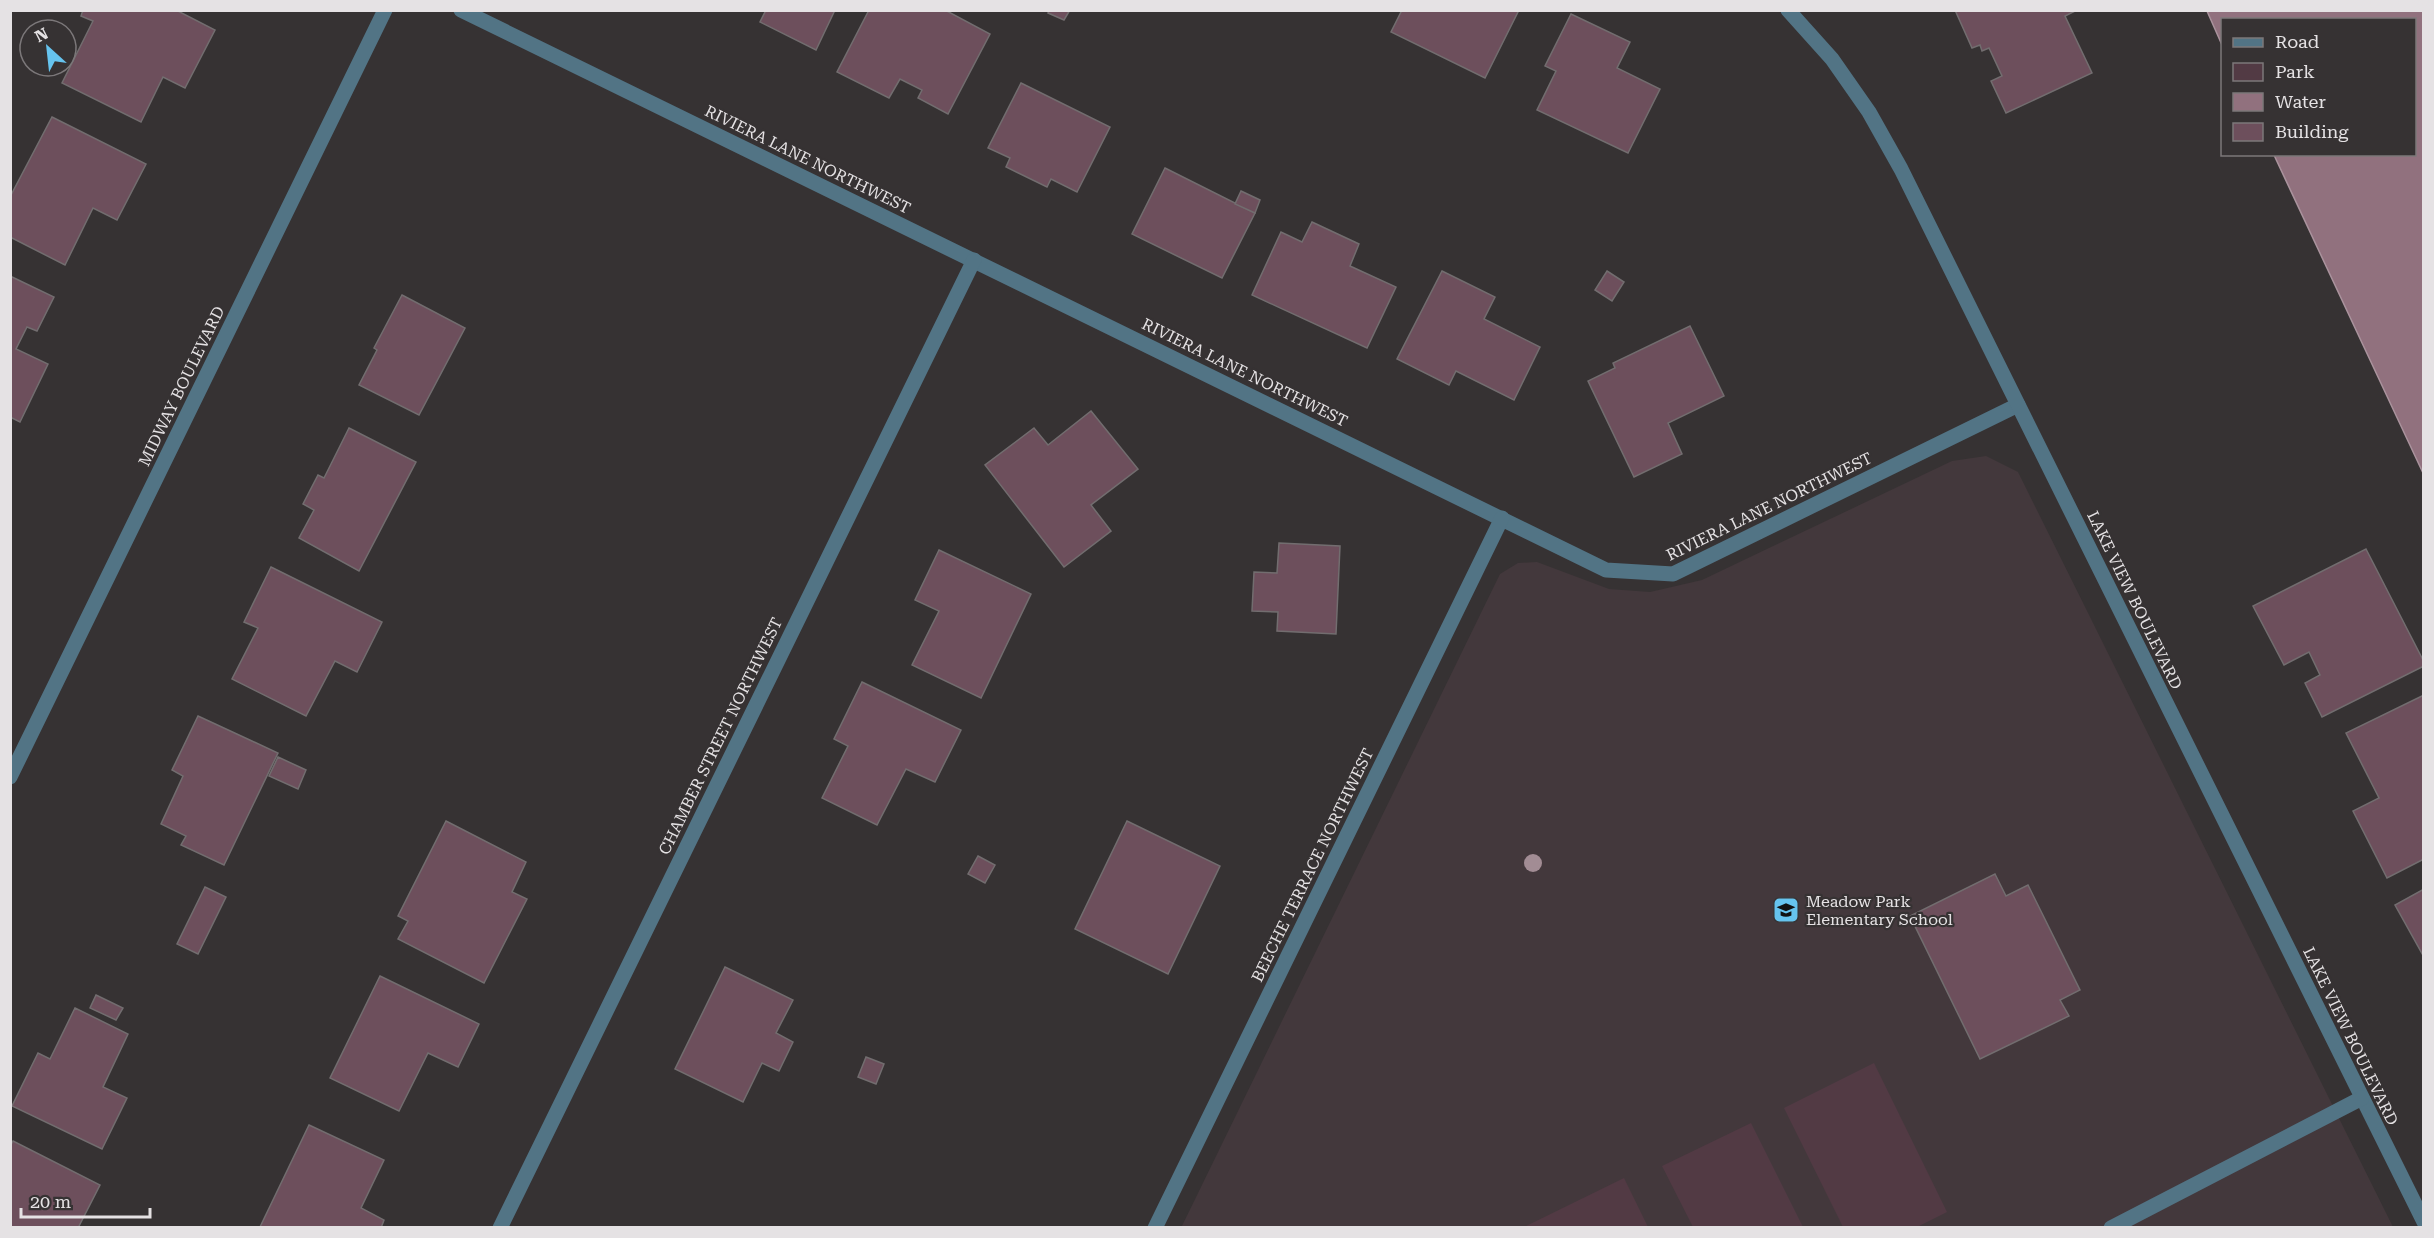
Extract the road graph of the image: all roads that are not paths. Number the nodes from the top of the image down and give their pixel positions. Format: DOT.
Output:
graph roads {
  1 [pos="385,10"];
  2 [pos="461,10"];
  3 [pos="1788,10"];
  4 [pos="974,260"];
  5 [pos="2018,405"];
  6 [pos="1502,518"];
  7 [pos="10,777"];
  8 [pos="2362,1098"];
  9 [pos="2424,1222"];
  10 [pos="1159,1226"];
  11 [pos="500,1227"];
  12 [pos="2111,1227"];
  1 -- 7 [label="street, MIDWAY BOULEVARD"];
  2 -- 4 [label="street, RIVIERA LANE NORTHWEST"];
  3 -- 5 [label="street, LAKE VIEW BOULEVARD"];
  4 -- 6 [label="street, RIVIERA LANE NORTHWEST"];
  4 -- 11 [label="street, CHAMBER STREET NORTHWEST"];
  5 -- 6 [label="street, RIVIERA LANE NORTHWEST"];
  5 -- 8 [label="street, LAKE VIEW BOULEVARD"];
  6 -- 10 [label="street, BEECHE TERRACE NORTHWEST"];
  8 -- 9 [label="street, LAKE VIEW BOULEVARD"];
  8 -- 12 [label="street"];
}
